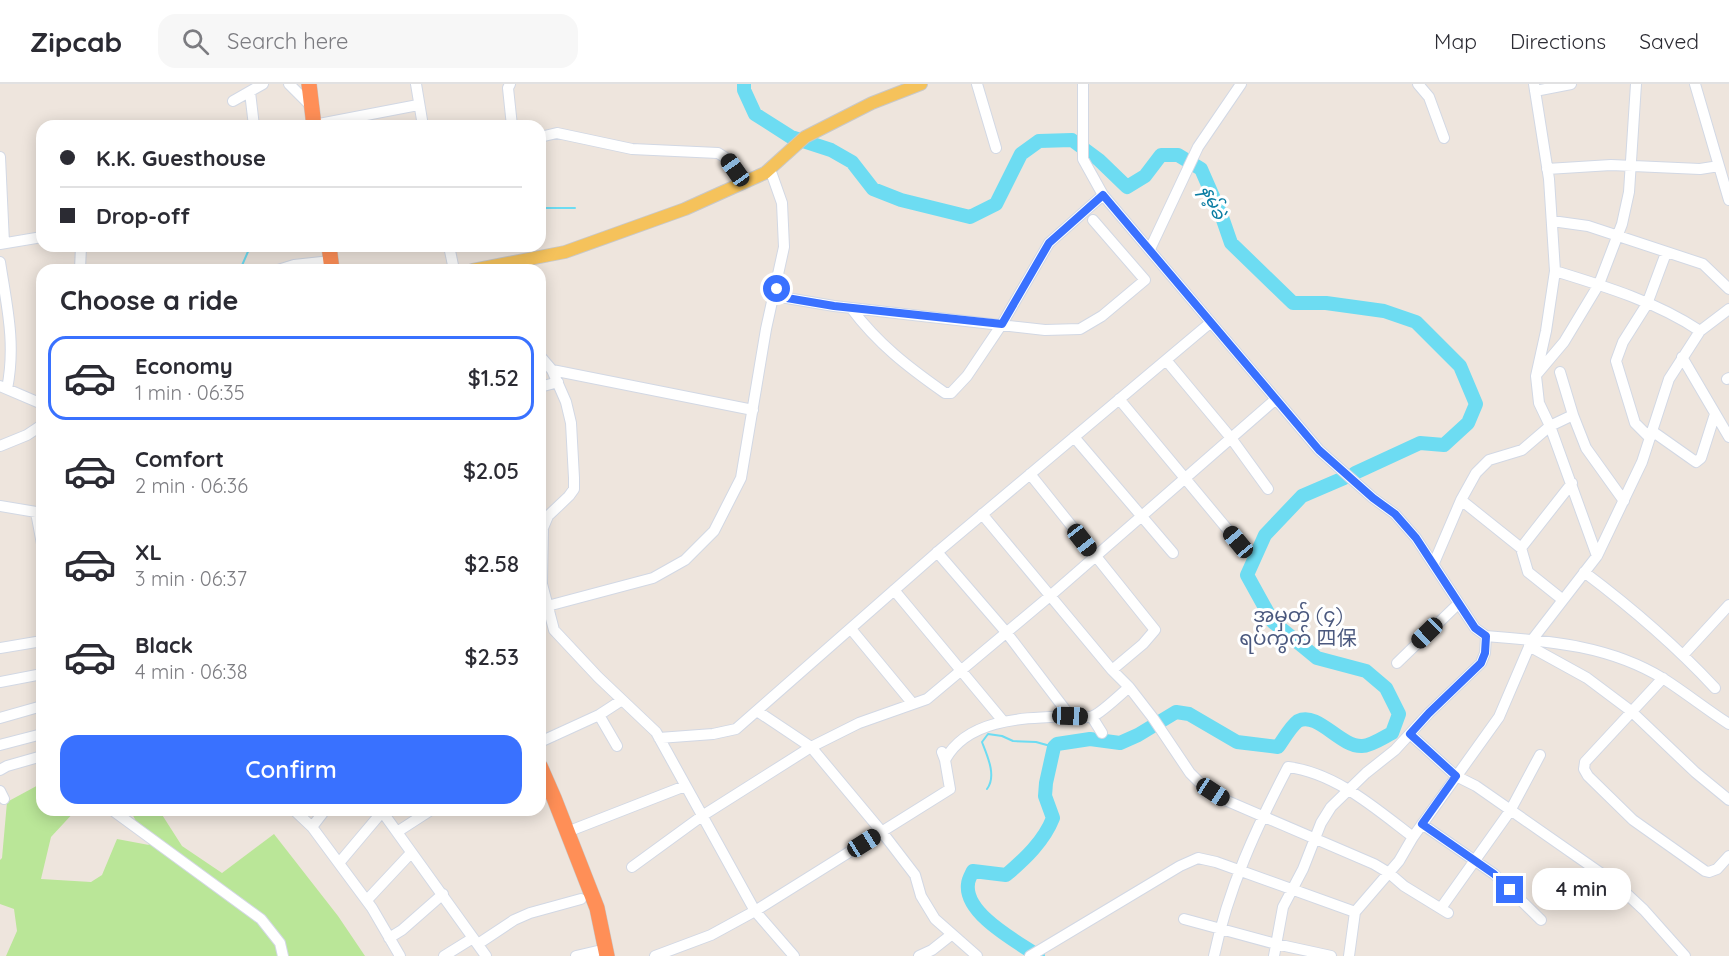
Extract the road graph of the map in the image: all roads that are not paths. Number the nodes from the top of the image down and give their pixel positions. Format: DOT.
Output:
graph roads {
  1 [pos="263,84"];
  2 [pos="289,84"];
  3 [pos="309,84"];
  4 [pos="416,84"];
  5 [pos="510,84"];
  6 [pos="921,84"];
  7 [pos="977,84"];
  8 [pos="1083,84"];
  9 [pos="1241,84"];
  10 [pos="1418,84"];
  11 [pos="1571,84"];
  12 [pos="1636,84"];
  13 [pos="1692,84"];
  14 [pos="1534,88"];
  15 [pos="250,92"];
  16 [pos="233,101"];
  17 [pos="418,105"];
  18 [pos="312,107"];
  19 [pos="253,120"];
  20 [pos="313,120"];
  21 [pos="340,120"];
  22 [pos="422,120"];
  23 [pos="511,120"];
  24 [pos="546,135"];
  25 [pos="1444,138"];
  26 [pos="996,148"];
  27 [pos="0,158"];
  28 [pos="1631,166"];
  29 [pos="1719,166"];
  30 [pos="770,169"];
  31 [pos="1547,169"];
  32 [pos="744,183"];
  33 [pos="1103,195"];
  34 [pos="1729,200"];
  35 [pos="1093,220"];
  36 [pos="1552,221"];
  37 [pos="1617,236"];
  38 [pos="36,238"];
  39 [pos="2,244"];
  40 [pos="1150,249"];
  41 [pos="1666,252"];
  42 [pos="331,259"];
  43 [pos="0,262"];
  44 [pos="300,264"];
  45 [pos="503,264"];
  46 [pos="1555,271"];
  47 [pos="1599,284"];
  48 [pos="1729,289"];
  49 [pos="775,296"];
  50 [pos="1647,304"];
  51 [pos="851,308"];
  52 [pos="1729,309"];
  53 [pos="1210,323"];
  54 [pos="1002,324"];
  55 [pos="1700,330"];
  56 [pos="1682,357"];
  57 [pos="1166,360"];
  58 [pos="546,363"];
  59 [pos="552,370"];
  60 [pos="1560,372"];
  61 [pos="1536,376"];
  62 [pos="558,382"];
  63 [pos="546,385"];
  64 [pos="4,388"];
  65 [pos="1119,399"];
  66 [pos="1276,399"];
  67 [pos="36,401"];
  68 [pos="753,410"];
  69 [pos="1715,414"];
  70 [pos="1573,415"];
  71 [pos="1550,426"];
  72 [pos="36,429"];
  73 [pos="1651,435"];
  74 [pos="1074,437"];
  75 [pos="1729,437"];
  76 [pos="1231,438"];
  77 [pos="0,446"];
  78 [pos="1030,474"];
  79 [pos="1185,478"];
  80 [pos="1572,483"];
  81 [pos="1268,489"];
  82 [pos="1461,500"];
  83 [pos="1624,501"];
  84 [pos="0,506"];
  85 [pos="36,512"];
  86 [pos="982,514"];
  87 [pos="1141,516"];
  88 [pos="546,520"];
  89 [pos="1238,542"];
  90 [pos="1521,548"];
  91 [pos="937,552"];
  92 [pos="1173,553"];
  93 [pos="1095,556"];
  94 [pos="1597,556"];
  95 [pos="1434,563"];
  96 [pos="1584,572"];
  97 [pos="894,590"];
  98 [pos="1050,596"];
  99 [pos="1563,600"];
  100 [pos="1458,604"];
  101 [pos="1729,605"];
  102 [pos="546,606"];
  103 [pos="546,612"];
  104 [pos="850,629"];
  105 [pos="1006,632"];
  106 [pos="1486,636"];
  107 [pos="36,642"];
  108 [pos="1530,643"];
  109 [pos="0,648"];
  110 [pos="1684,654"];
  111 [pos="1397,663"];
  112 [pos="1112,670"];
  113 [pos="959,671"];
  114 [pos="36,675"];
  115 [pos="1663,678"];
  116 [pos="0,681"];
  117 [pos="1129,687"];
  118 [pos="1715,688"];
  119 [pos="622,700"];
  120 [pos="913,704"];
  121 [pos="36,708"];
  122 [pos="757,711"];
  123 [pos="1631,711"];
  124 [pos="599,715"];
  125 [pos="1070,716"];
  126 [pos="1092,717"];
  127 [pos="0,718"];
  128 [pos="1003,721"];
  129 [pos="1729,724"];
  130 [pos="1102,733"];
  131 [pos="1410,734"];
  132 [pos="36,736"];
  133 [pos="659,738"];
  134 [pos="546,739"];
  135 [pos="0,745"];
  136 [pos="616,746"];
  137 [pos="811,747"];
  138 [pos="1540,755"];
  139 [pos="36,758"];
  140 [pos="0,770"];
  141 [pos="1456,776"];
  142 [pos="546,781"];
  143 [pos="1729,784"];
  144 [pos="686,786"];
  145 [pos="1350,789"];
  146 [pos="1720,793"];
  147 [pos="1729,800"];
  148 [pos="1510,811"];
  149 [pos="120,816"];
  150 [pos="300,816"];
  151 [pos="320,816"];
  152 [pos="378,816"];
  153 [pos="386,816"];
  154 [pos="421,816"];
  155 [pos="702,816"];
  156 [pos="1262,816"];
  157 [pos="1422,824"];
  158 [pos="312,827"];
  159 [pos="882,831"];
  160 [pos="397,832"];
  161 [pos="567,832"];
  162 [pos="1413,837"];
  163 [pos="1314,838"];
  164 [pos="411,853"];
  165 [pos="1729,856"];
  166 [pos="1475,861"];
  167 [pos="339,863"];
  168 [pos="632,867"];
  169 [pos="1239,871"];
  170 [pos="1389,873"];
  171 [pos="1292,889"];
  172 [pos="443,894"];
  173 [pos="581,899"];
  174 [pos="367,900"];
  175 [pos="755,911"];
  176 [pos="1355,912"];
  177 [pos="1184,919"];
  178 [pos="1541,920"];
  179 [pos="1220,928"];
  180 [pos="951,935"];
  181 [pos="389,938"];
  182 [pos="476,941"];
  183 [pos="1276,944"];
  184 [pos="607,952"];
  185 [pos="283,956"];
  186 [pos="400,956"];
  187 [pos="444,956"];
  188 [pos="486,956"];
  189 [pos="576,956"];
  190 [pos="655,956"];
  191 [pos="794,956"];
  192 [pos="921,956"];
  193 [pos="977,956"];
  194 [pos="1030,956"];
  195 [pos="1214,956"];
  196 [pos="1274,956"];
  197 [pos="1332,956"];
  198 [pos="1349,956"];
  199 [pos="1685,956"];
  1 -- 15 [label="street"];
  2 -- 18 [label="street"];
  3 -- 18 [label="highway"];
  4 -- 17 [label="street"];
  5 -- 23 [label="street"];
  6 -- 30 [label="main road"];
  7 -- 26 [label="street"];
  8 -- 33 [label="street"];
  9 -- 40 [label="street"];
  10 -- 25 [label="street"];
  11 -- 14 [label="street"];
  12 -- 28 [label="street"];
  13 -- 29 [label="street"];
  14 -- 31 [label="street"];
  15 -- 16 [label="street"];
  15 -- 19 [label="street"];
  17 -- 21 [label="street"];
  17 -- 22 [label="street"];
  18 -- 20 [label="highway"];
  24 -- 32 [label="street"];
  27 -- 39 [label="street"];
  28 -- 29 [label="street"];
  28 -- 31 [label="street"];
  28 -- 37 [label="street"];
  29 -- 34 [label="street"];
  30 -- 32 [label="main road"];
  30 -- 49 [label="street"];
  31 -- 36 [label="street"];
  32 -- 45 [label="main road"];
  33 -- 40 [label="street"];
  33 -- 54 [label="street"];
  35 -- 54 [label="street"];
  36 -- 37 [label="street"];
  36 -- 46 [label="street"];
  37 -- 41 [label="street"];
  37 -- 47 [label="street"];
  38 -- 39 [label="street"];
  40 -- 53 [label="street"];
  41 -- 48 [label="street"];
  41 -- 50 [label="street"];
  42 -- 44 [label="street"];
  43 -- 64 [label="street"];
  46 -- 47 [label="street"];
  46 -- 61 [label="street"];
  47 -- 50 [label="street"];
  47 -- 61 [label="street"];
  49 -- 51 [label="street"];
  49 -- 68 [label="street"];
  50 -- 55 [label="street"];
  50 -- 73 [label="street"];
  51 -- 54 [label="street"];
  51 -- 54 [label="street"];
  52 -- 55 [label="street"];
  53 -- 57 [label="street"];
  53 -- 66 [label="street"];
  55 -- 56 [label="street"];
  56 -- 69 [label="street"];
  56 -- 73 [label="street"];
  57 -- 65 [label="street"];
  57 -- 76 [label="street"];
  58 -- 59 [label="street"];
  59 -- 62 [label="street"];
  59 -- 68 [label="street"];
  60 -- 70 [label="street"];
  61 -- 71 [label="street"];
  62 -- 63 [label="street"];
  62 -- 88 [label="street"];
  64 -- 67 [label="street"];
  65 -- 74 [label="street"];
  65 -- 79 [label="street"];
  66 -- 76 [label="street"];
  66 -- 95 [label="street"];
  68 -- 102 [label="street"];
  69 -- 73 [label="street"];
  69 -- 75 [label="street"];
  70 -- 71 [label="street"];
  70 -- 83 [label="street"];
  71 -- 80 [label="street"];
  71 -- 82 [label="street"];
  72 -- 77 [label="street"];
  73 -- 83 [label="street"];
  74 -- 78 [label="street"];
  74 -- 87 [label="street"];
  76 -- 79 [label="street"];
  76 -- 81 [label="street"];
  78 -- 86 [label="street"];
  78 -- 93 [label="street"];
  79 -- 87 [label="street"];
  79 -- 89 [label="street"];
  80 -- 90 [label="street"];
  80 -- 94 [label="street"];
  82 -- 90 [label="street"];
  82 -- 95 [label="street"];
  83 -- 94 [label="street"];
  84 -- 85 [label="street"];
  86 -- 91 [label="street"];
  86 -- 98 [label="street"];
  87 -- 92 [label="street"];
  87 -- 93 [label="street"];
  90 -- 99 [label="street"];
  91 -- 97 [label="street"];
  91 -- 105 [label="street"];
  93 -- 98 [label="street"];
  93 -- 112 [label="street"];
  94 -- 96 [label="street"];
  95 -- 100 [label="street"];
  96 -- 99 [label="street"];
  96 -- 110 [label="street"];
  97 -- 104 [label="street"];
  97 -- 113 [label="street"];
  98 -- 105 [label="street"];
  98 -- 112 [label="street"];
  99 -- 108 [label="street"];
  100 -- 106 [label="street"];
  100 -- 111 [label="street"];
  101 -- 110 [label="street"];
  103 -- 119 [label="street"];
  104 -- 120 [label="street"];
  104 -- 122 [label="street"];
  105 -- 113 [label="street"];
  105 -- 125 [label="street"];
  106 -- 108 [label="street"];
  106 -- 131 [label="street"];
  107 -- 109 [label="street"];
  108 -- 115 [label="street"];
  108 -- 123 [label="street"];
  108 -- 141 [label="street"];
  110 -- 118 [label="street"];
  112 -- 117 [label="street"];
  113 -- 120 [label="street"];
  113 -- 128 [label="street"];
  114 -- 116 [label="street"];
  115 -- 123 [label="street"];
  115 -- 129 [label="street"];
  117 -- 126 [label="street"];
  117 -- 156 [label="street"];
  119 -- 124 [label="street"];
  119 -- 133 [label="street"];
  120 -- 137 [label="street"];
  121 -- 127 [label="street"];
  122 -- 133 [label="street"];
  122 -- 137 [label="street"];
  123 -- 146 [label="street"];
  123 -- 165 [label="street"];
  124 -- 134 [label="street"];
  124 -- 136 [label="street"];
  125 -- 126 [label="street"];
  125 -- 128 [label="street"];
  126 -- 130 [label="street"];
  128 -- 159 [label="street"];
  131 -- 141 [label="street"];
  131 -- 145 [label="street"];
  132 -- 135 [label="street"];
  133 -- 144 [label="street"];
  137 -- 155 [label="street"];
  137 -- 159 [label="street"];
  138 -- 148 [label="street"];
  139 -- 140 [label="street"];
  141 -- 148 [label="street"];
  141 -- 157 [label="street"];
  142 -- 161 [label="highway"];
  143 -- 146 [label="street"];
  144 -- 155 [label="street"];
  144 -- 161 [label="street"];
  145 -- 156 [label="street"];
  145 -- 162 [label="street"];
  145 -- 163 [label="street"];
  146 -- 147 [label="street"];
  148 -- 166 [label="street"];
  148 -- 199 [label="street"];
  149 -- 185 [label="street"];
  150 -- 158 [label="street"];
  151 -- 158 [label="street"];
  152 -- 167 [label="street"];
  153 -- 160 [label="street"];
  154 -- 160 [label="street"];
  155 -- 168 [label="street"];
  155 -- 175 [label="street"];
  156 -- 163 [label="street"];
  156 -- 169 [label="street"];
  157 -- 162 [label="street"];
  157 -- 166 [label="street"];
  158 -- 167 [label="street"];
  159 -- 175 [label="street"];
  159 -- 180 [label="street"];
  160 -- 164 [label="street"];
  161 -- 184 [label="highway"];
  162 -- 170 [label="street"];
  163 -- 170 [label="street"];
  163 -- 171 [label="street"];
  164 -- 172 [label="street"];
  164 -- 174 [label="street"];
  166 -- 170 [label="street"];
  166 -- 178 [label="street"];
  167 -- 174 [label="street"];
  169 -- 171 [label="street"];
  169 -- 179 [label="street"];
  169 -- 194 [label="street"];
  170 -- 176 [label="street"];
  171 -- 176 [label="street"];
  171 -- 183 [label="street"];
  172 -- 181 [label="street"];
  172 -- 182 [label="street"];
  173 -- 182 [label="street"];
  174 -- 181 [label="street"];
  175 -- 190 [label="street"];
  175 -- 191 [label="street"];
  176 -- 198 [label="street"];
  177 -- 179 [label="street"];
  179 -- 183 [label="street"];
  179 -- 195 [label="street"];
  180 -- 192 [label="street"];
  180 -- 193 [label="street"];
  181 -- 186 [label="street"];
  182 -- 187 [label="street"];
  182 -- 188 [label="street"];
  183 -- 196 [label="street"];
  183 -- 197 [label="street"];
  184 -- 189 [label="street"];
}
